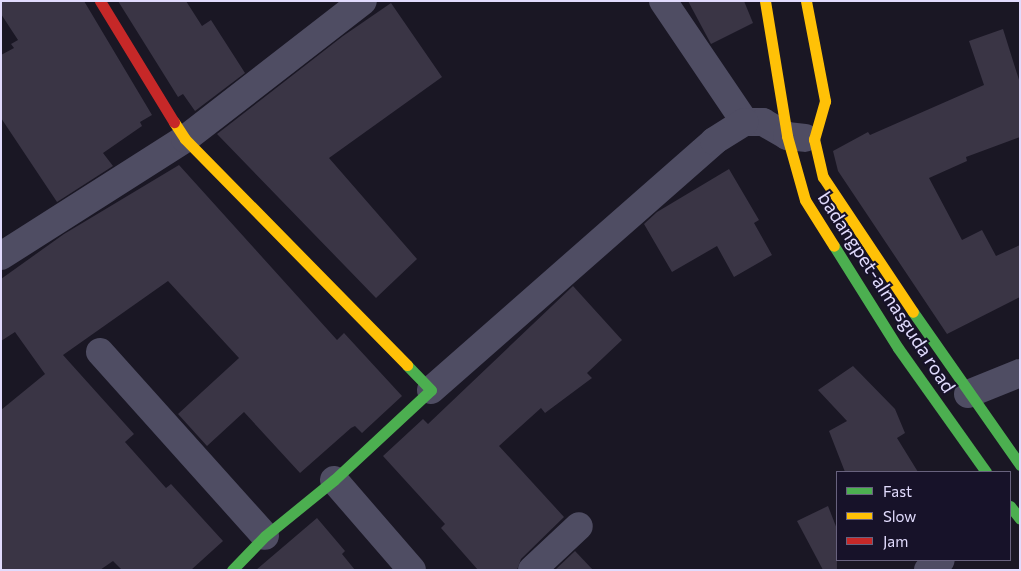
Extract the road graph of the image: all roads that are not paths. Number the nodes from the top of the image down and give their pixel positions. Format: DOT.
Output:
graph roads {
  1 [pos="100,1"];
  2 [pos="363,1"];
  3 [pos="663,1"];
  4 [pos="765,1"];
  5 [pos="806,1"];
  6 [pos="745,122"];
  7 [pos="787,136"];
  8 [pos="185,139"];
  9 [pos="814,139"];
  10 [pos="1,256"];
  11 [pos="100,352"];
  12 [pos="1020,373"];
  13 [pos="431,390"];
  14 [pos="968,394"];
  15 [pos="1020,465"];
  16 [pos="985,471"];
  17 [pos="334,480"];
  18 [pos="1011,507"];
  19 [pos="1020,519"];
  20 [pos="580,526"];
  21 [pos="265,536"];
  22 [pos="940,561"];
  23 [pos="232,570"];
  24 [pos="412,570"];
  25 [pos="532,570"];
  26 [pos="928,570"];
  1 -- 8 [label="street"];
  2 -- 8 [label="street"];
  3 -- 6 [label="street"];
  4 -- 7 [label="street, badangpet-almasguda road"];
  5 -- 9 [label="street, badangpet-almasguda road"];
  6 -- 7 [label="street"];
  6 -- 13 [label="street"];
  7 -- 9 [label="street"];
  7 -- 16 [label="street, badangpet-almasguda road"];
  8 -- 10 [label="street"];
  8 -- 13 [label="street"];
  9 -- 14 [label="street, badangpet-almasguda road"];
  11 -- 21 [label="street"];
  12 -- 14 [label="street"];
  13 -- 17 [label="street"];
  14 -- 15 [label="street, badangpet-almasguda road"];
  17 -- 21 [label="street"];
  17 -- 24 [label="street"];
  18 -- 19 [label="street"];
  20 -- 25 [label="street"];
  21 -- 23 [label="street"];
  22 -- 26 [label="street"];
}
